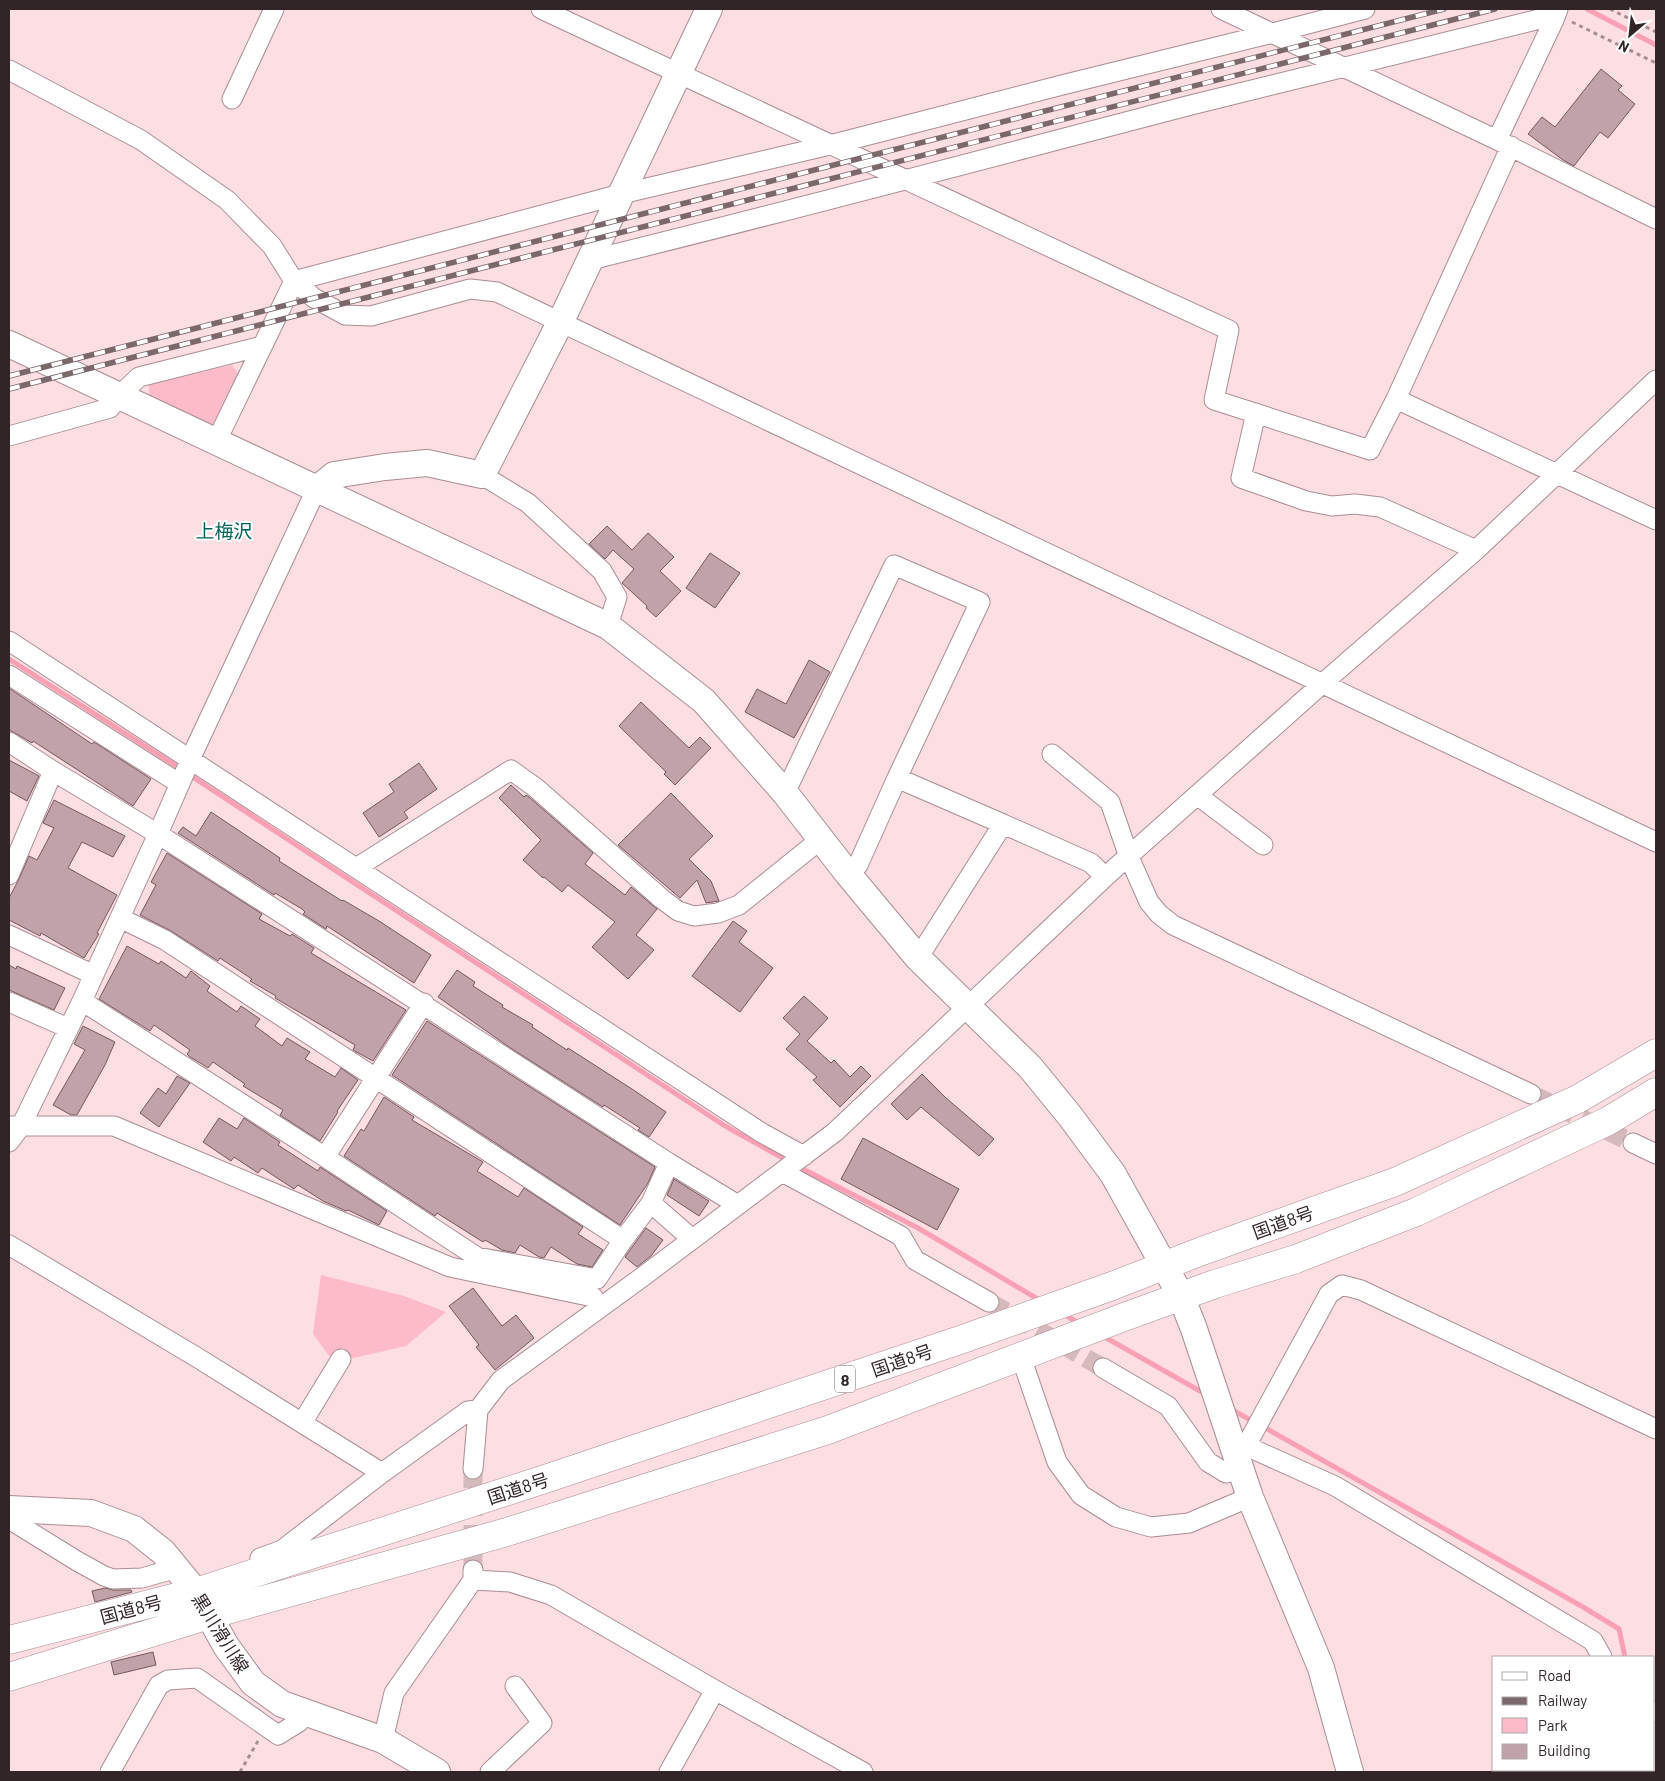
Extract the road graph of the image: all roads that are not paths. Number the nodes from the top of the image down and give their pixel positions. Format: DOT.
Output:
graph roads {
  1 [pos="274,9"];
  2 [pos="541,9"];
  3 [pos="709,9"];
  4 [pos="1221,9"];
  5 [pos="1365,9"];
  6 [pos="1557,12"];
  7 [pos="1273,33"];
  8 [pos="1343,67"];
  9 [pos="9,70"];
  10 [pos="678,74"];
  11 [pos="232,99"];
  12 [pos="1504,143"];
  13 [pos="830,145"];
  14 [pos="907,181"];
  15 [pos="621,194"];
  16 [pos="1656,219"];
  17 [pos="590,260"];
  18 [pos="294,281"];
  19 [pos="561,321"];
  20 [pos="9,344"];
  21 [pos="262,346"];
  22 [pos="1656,380"];
  23 [pos="119,396"];
  24 [pos="1396,399"];
  25 [pos="1256,413"];
  26 [pos="9,436"];
  27 [pos="216,442"];
  28 [pos="1556,474"];
  29 [pos="482,475"];
  30 [pos="316,490"];
  31 [pos="1656,520"];
  32 [pos="1476,550"];
  33 [pos="608,626"];
  34 [pos="9,641"];
  35 [pos="9,675"];
  36 [pos="1323,683"];
  37 [pos="9,742"];
  38 [pos="1052,754"];
  39 [pos="190,759"];
  40 [pos="53,771"];
  41 [pos="897,778"];
  42 [pos="180,784"];
  43 [pos="785,793"];
  44 [pos="1197,795"];
  45 [pos="1003,824"];
  46 [pos="158,834"];
  47 [pos="821,839"];
  48 [pos="1656,842"];
  49 [pos="1263,845"];
  50 [pos="1130,857"];
  51 [pos="356,868"];
  52 [pos="848,874"];
  53 [pos="9,875"];
  54 [pos="1105,877"];
  55 [pos="120,918"];
  56 [pos="9,935"];
  57 [pos="918,958"];
  58 [pos="94,975"];
  59 [pos="82,1001"];
  60 [pos="9,1002"];
  61 [pos="424,1003"];
  62 [pos="968,1006"];
  63 [pos="68,1028"];
  64 [pos="1656,1053"];
  65 [pos="376,1078"];
  66 [pos="1656,1092"];
  67 [pos="1531,1094"];
  68 [pos="15,1126"];
  69 [pos="9,1142"];
  70 [pos="1632,1143"];
  71 [pos="1656,1154"];
  72 [pos="325,1156"];
  73 [pos="804,1156"];
  74 [pos="669,1163"];
  75 [pos="782,1172"];
  76 [pos="651,1204"];
  77 [pos="738,1205"];
  78 [pos="692,1239"];
  79 [pos="623,1240"];
  80 [pos="9,1245"];
  81 [pos="1164,1267"];
  82 [pos="1181,1296"];
  83 [pos="593,1297"];
  84 [pos="989,1302"];
  85 [pos="1021,1357"];
  86 [pos="341,1358"];
  87 [pos="1103,1368"];
  88 [pos="478,1410"];
  89 [pos="302,1423"];
  90 [pos="1656,1430"];
  91 [pos="1241,1455"];
  92 [pos="473,1469"];
  93 [pos="382,1474"];
  94 [pos="1250,1497"];
  95 [pos="9,1509"];
  96 [pos="9,1519"];
  97 [pos="192,1589"];
  98 [pos="9,1640"];
  99 [pos="1601,1656"];
  100 [pos="9,1677"];
  101 [pos="515,1686"];
  102 [pos="716,1690"];
  103 [pos="305,1714"];
  104 [pos="383,1740"];
  105 [pos="110,1772"];
  106 [pos="437,1772"];
  107 [pos="490,1772"];
  108 [pos="669,1772"];
  109 [pos="863,1772"];
  110 [pos="1350,1772"];
  1 -- 11 [label="street"];
  2 -- 10 [label="street"];
  3 -- 10 [label="street"];
  4 -- 7 [label="street"];
  5 -- 7 [label="street"];
  6 -- 8 [label="street"];
  6 -- 12 [label="street"];
  7 -- 8 [label="street"];
  7 -- 13 [label="street"];
  8 -- 12 [label="street"];
  8 -- 14 [label="street"];
  9 -- 18 [label="street"];
  10 -- 13 [label="street"];
  10 -- 15 [label="street"];
  12 -- 16 [label="street"];
  12 -- 24 [label="street"];
  13 -- 14 [label="street"];
  13 -- 15 [label="street"];
  14 -- 17 [label="street"];
  14 -- 25 [label="street"];
  15 -- 17 [label="street"];
  15 -- 18 [label="street"];
  17 -- 19 [label="street"];
  18 -- 19 [label="street"];
  18 -- 21 [label="street"];
  19 -- 29 [label="street"];
  19 -- 36 [label="street"];
  20 -- 23 [label="street"];
  21 -- 23 [label="street"];
  21 -- 27 [label="street"];
  22 -- 28 [label="street"];
  23 -- 26 [label="street"];
  23 -- 27 [label="street"];
  24 -- 25 [label="street"];
  24 -- 28 [label="street"];
  25 -- 32 [label="street"];
  27 -- 30 [label="street"];
  28 -- 31 [label="street"];
  28 -- 32 [label="street"];
  29 -- 30 [label="street"];
  29 -- 33 [label="street"];
  30 -- 33 [label="street"];
  30 -- 39 [label="street"];
  32 -- 36 [label="street"];
  33 -- 43 [label="street"];
  34 -- 39 [label="street"];
  35 -- 42 [label="street"];
  36 -- 44 [label="street"];
  36 -- 48 [label="street"];
  37 -- 40 [label="street"];
  38 -- 50 [label="street"];
  39 -- 42 [label="street"];
  39 -- 51 [label="street"];
  40 -- 46 [label="street"];
  40 -- 53 [label="street"];
  41 -- 43 [label="street"];
  41 -- 45 [label="street"];
  41 -- 52 [label="street"];
  42 -- 46 [label="street"];
  43 -- 47 [label="street"];
  44 -- 49 [label="street"];
  44 -- 50 [label="street"];
  45 -- 54 [label="street"];
  45 -- 57 [label="street"];
  46 -- 55 [label="street"];
  46 -- 61 [label="street"];
  47 -- 51 [label="street"];
  47 -- 52 [label="street"];
  50 -- 54 [label="street"];
  50 -- 67 [label="street"];
  51 -- 73 [label="street"];
  52 -- 57 [label="street"];
  54 -- 62 [label="street"];
  55 -- 58 [label="street"];
  55 -- 65 [label="street"];
  56 -- 58 [label="street"];
  57 -- 62 [label="street"];
  58 -- 59 [label="street"];
  59 -- 63 [label="street"];
  59 -- 72 [label="street"];
  60 -- 63 [label="street"];
  61 -- 65 [label="street"];
  61 -- 74 [label="street"];
  62 -- 73 [label="street"];
  62 -- 81 [label="street"];
  63 -- 68 [label="street"];
  64 -- 81 [label="highway, 国道8号 / 8"];
  65 -- 72 [label="street"];
  65 -- 79 [label="street"];
  66 -- 82 [label="highway, 国道8号 / 8"];
  68 -- 69 [label="street"];
  68 -- 83 [label="street"];
  70 -- 71 [label="street"];
  72 -- 79 [label="street"];
  73 -- 75 [label="street"];
  74 -- 76 [label="street"];
  74 -- 77 [label="street"];
  75 -- 77 [label="street"];
  75 -- 84 [label="street"];
  76 -- 78 [label="street"];
  76 -- 79 [label="street"];
  77 -- 78 [label="street"];
  78 -- 88 [label="street"];
  80 -- 89 [label="street"];
  81 -- 82 [label="street"];
  81 -- 97 [label="highway, 国道8号 / 8"];
  82 -- 85 [label="highway, 国道8号 / 8"];
  82 -- 91 [label="street"];
  85 -- 94 [label="street"];
  85 -- 97 [label="highway, 国道8号 / 8"];
  86 -- 89 [label="street"];
  87 -- 91 [label="street"];
  88 -- 92 [label="street"];
  88 -- 93 [label="street"];
  89 -- 93 [label="street"];
  90 -- 91 [label="street"];
  91 -- 94 [label="street"];
  91 -- 99 [label="street"];
  93 -- 97 [label="street"];
  94 -- 110 [label="street"];
  95 -- 97 [label="street, 黒川滑川線"];
  96 -- 97 [label="street"];
  97 -- 98 [label="highway, 国道8号 / 8"];
  97 -- 100 [label="highway, 国道8号 / 8"];
  97 -- 103 [label="street, 黒川滑川線"];
  101 -- 107 [label="street"];
  102 -- 104 [label="street"];
  102 -- 108 [label="street"];
  102 -- 109 [label="street"];
  103 -- 104 [label="street, 黒川滑川線"];
  103 -- 105 [label="street"];
  104 -- 106 [label="street, 黒川滑川線"];
}
